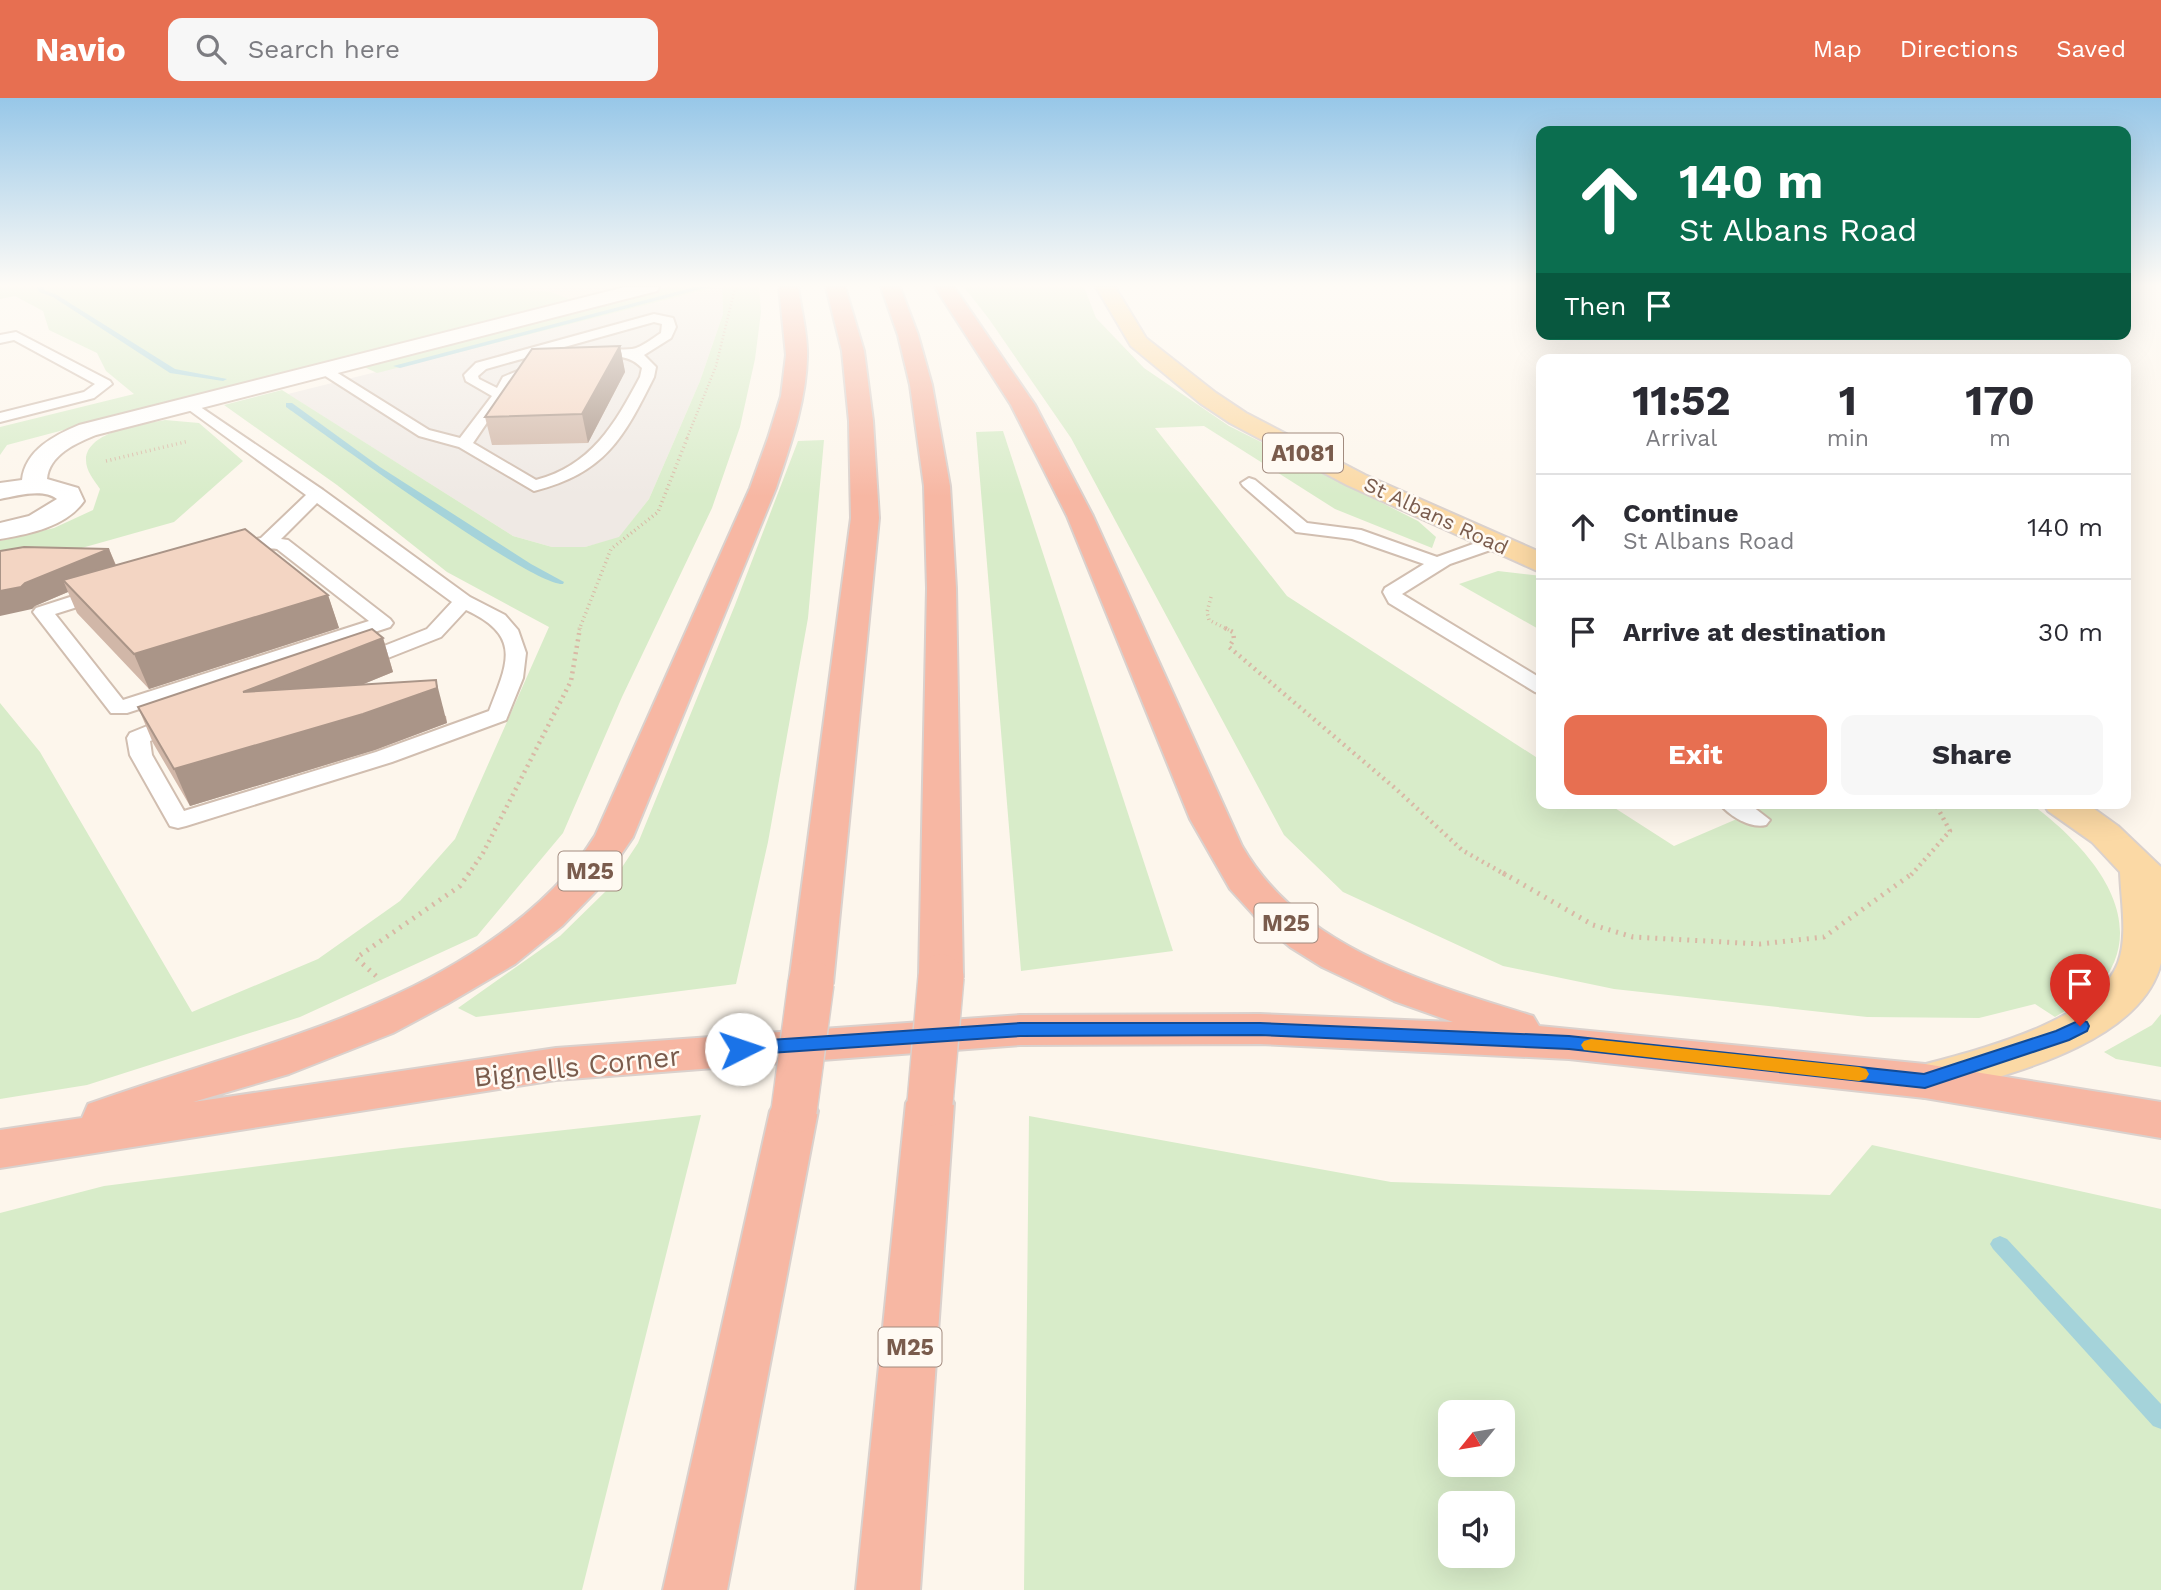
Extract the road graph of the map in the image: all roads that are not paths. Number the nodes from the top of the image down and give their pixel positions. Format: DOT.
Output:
graph roads {
  1 [pos="54,357"];
  2 [pos="375,357"];
  3 [pos="508,357"];
  4 [pos="590,357"];
  5 [pos="639,357"];
  6 [pos="797,357"];
  7 [pos="854,357"];
  8 [pos="913,357"];
  9 [pos="990,357"];
  10 [pos="1156,357"];
  11 [pos="323,370"];
  12 [pos="500,395"];
  13 [pos="190,404"];
  14 [pos="0,418"];
  15 [pos="84,431"];
  16 [pos="464,444"];
  17 [pos="1249,483"];
  18 [pos="12,488"];
  19 [pos="69,494"];
  20 [pos="317,494"];
  21 [pos="0,531"];
  22 [pos="267,542"];
  23 [pos="1493,543"];
  24 [pos="209,556"];
  25 [pos="1536,561"];
  26 [pos="1438,564"];
  27 [pos="120,587"];
  28 [pos="463,601"];
  29 [pos="335,670"];
  30 [pos="1536,684"];
  31 [pos="195,716"];
  32 [pos="1741,809"];
  33 [pos="2070,809"];
  34 [pos="1758,820"];
  35 [pos="2150,878"];
  36 [pos="1569,1043"];
  37 [pos="1925,1081"];
  38 [pos="2161,1120"];
  39 [pos="17,1145"];
  40 [pos="695,1590"];
  41 [pos="888,1590"];
  1 -- 14 [label="lane"];
  2 -- 11 [label="street"];
  3 -- 12 [label="lane"];
  4 -- 12 [label="lane"];
  5 -- 16 [label="lane"];
  6 -- 39 [label="highway, M25"];
  7 -- 40 [label="highway, bridge"];
  8 -- 41 [label="highway, M25, bridge"];
  9 -- 36 [label="highway, M25"];
  10 -- 23 [label="main road, St Albans Road / A1081"];
  11 -- 13 [label="street"];
  11 -- 16 [label="lane"];
  12 -- 16 [label="lane"];
  13 -- 15 [label="street"];
  13 -- 20 [label="lane"];
  15 -- 18 [label="street"];
  15 -- 19 [label="street"];
  17 -- 26 [label="lane"];
  18 -- 19 [label="street"];
  19 -- 21 [label="street"];
  20 -- 22 [label="lane"];
  20 -- 28 [label="lane"];
  22 -- 24 [label="lane"];
  22 -- 27 [label="lane"];
  23 -- 25 [label="main road, St Albans Road / A1081"];
  23 -- 26 [label="lane"];
  26 -- 30 [label="lane"];
  28 -- 29 [label="lane"];
  28 -- 31 [label="lane"];
  32 -- 34 [label="lane"];
  33 -- 35 [label="main road"];
  35 -- 37 [label="main road"];
  36 -- 37 [label="highway, Bignells Corner"];
  36 -- 39 [label="highway, Bignells Corner"];
  37 -- 38 [label="highway, Bignells Corner"];
}
